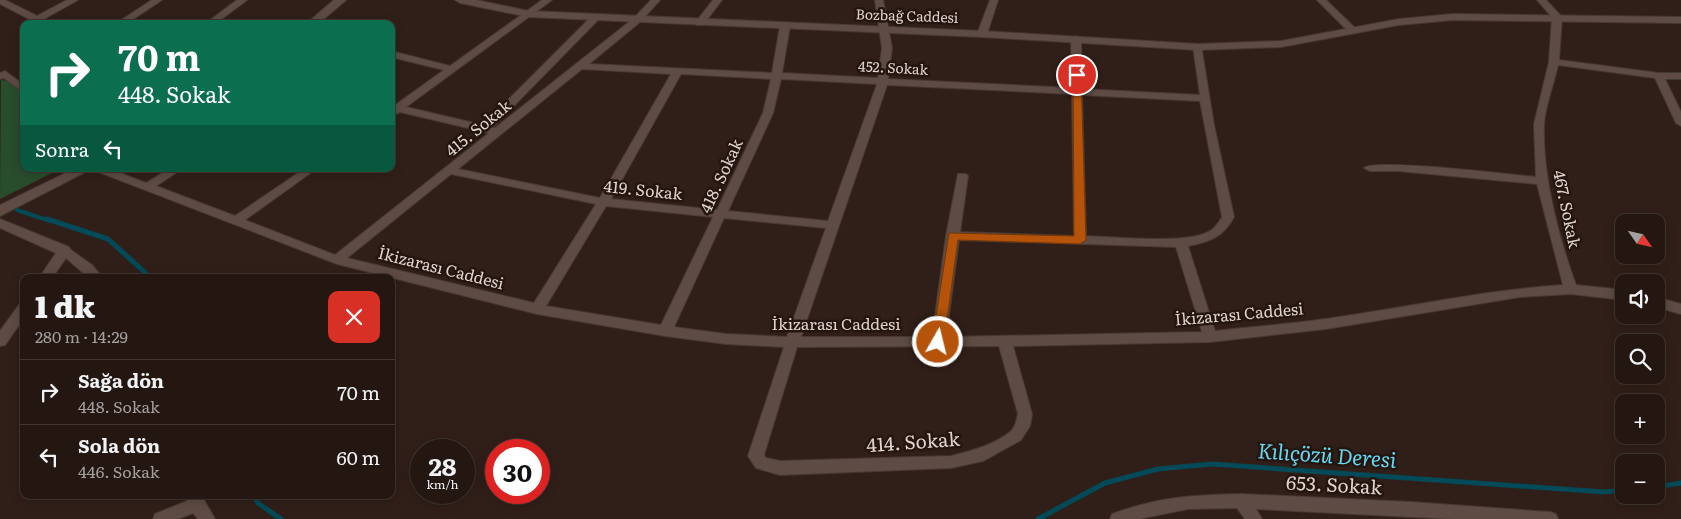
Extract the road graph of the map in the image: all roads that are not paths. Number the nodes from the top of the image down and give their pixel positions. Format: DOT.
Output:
graph roads {
  1 [pos="74,0"];
  2 [pos="158,0"];
  3 [pos="243,0"];
  4 [pos="341,0"];
  5 [pos="350,0"];
  6 [pos="460,0"];
  7 [pos="548,0"];
  8 [pos="656,0"];
  9 [pos="718,0"];
  10 [pos="879,0"];
  11 [pos="994,0"];
  12 [pos="1321,0"];
  13 [pos="1540,0"];
  14 [pos="0,2"];
  15 [pos="529,14"];
  16 [pos="1557,17"];
  17 [pos="595,18"];
  18 [pos="38,19"];
  19 [pos="126,20"];
  20 [pos="215,20"];
  21 [pos="315,20"];
  22 [pos="325,20"];
  23 [pos="637,20"];
  24 [pos="1681,20"];
  25 [pos="700,23"];
  26 [pos="785,26"];
  27 [pos="884,30"];
  28 [pos="1353,31"];
  29 [pos="982,34"];
  30 [pos="1076,39"];
  31 [pos="1198,47"];
  32 [pos="395,55"];
  33 [pos="1554,62"];
  34 [pos="580,66"];
  35 [pos="452,69"];
  36 [pos="678,70"];
  37 [pos="2,73"];
  38 [pos="776,76"];
  39 [pos="1659,76"];
  40 [pos="1681,76"];
  41 [pos="883,81"];
  42 [pos="20,87"];
  43 [pos="1077,93"];
  44 [pos="1205,98"];
  45 [pos="395,111"];
  46 [pos="1681,123"];
  47 [pos="485,129"];
  48 [pos="499,132"];
  49 [pos="1370,168"];
  50 [pos="451,170"];
  51 [pos="63,172"];
  52 [pos="78,172"];
  53 [pos="108,172"];
  54 [pos="172,172"];
  55 [pos="308,172"];
  56 [pos="962,176"];
  57 [pos="1542,181"];
  58 [pos="147,187"];
  59 [pos="603,202"];
  60 [pos="0,203"];
  61 [pos="0,211"];
  62 [pos="722,214"];
  63 [pos="236,221"];
  64 [pos="0,222"];
  65 [pos="833,224"];
  66 [pos="952,236"];
  67 [pos="1080,240"];
  68 [pos="1181,243"];
  69 [pos="65,250"];
  70 [pos="337,260"];
  71 [pos="48,274"];
  72 [pos="94,274"];
  73 [pos="394,274"];
  74 [pos="395,274"];
  75 [pos="1571,289"];
  76 [pos="1615,294"];
  77 [pos="1665,305"];
  78 [pos="537,309"];
  79 [pos="1681,309"];
  80 [pos="20,314"];
  81 [pos="665,331"];
  82 [pos="1210,337"];
  83 [pos="1,340"];
  84 [pos="1005,341"];
  85 [pos="792,342"];
  86 [pos="938,342"];
  87 [pos="195,499"];
  88 [pos="1241,501"];
  89 [pos="161,519"];
  90 [pos="207,519"];
  91 [pos="1118,519"];
  92 [pos="1254,519"];
  93 [pos="1550,519"];
  1 -- 18 [label="street"];
  2 -- 19 [label="street"];
  3 -- 20 [label="street"];
  4 -- 21 [label="street"];
  5 -- 22 [label="street"];
  6 -- 15 [label="street, Bozbağ Caddesi"];
  7 -- 15 [label="street"];
  8 -- 23 [label="street, 415. Sokak"];
  9 -- 25 [label="street"];
  10 -- 27 [label="street"];
  11 -- 29 [label="street"];
  12 -- 28 [label="street"];
  13 -- 16 [label="street"];
  14 -- 18 [label="street"];
  15 -- 17 [label="street, Bozbağ Caddesi"];
  15 -- 35 [label="street"];
  16 -- 24 [label="street, Bozbağ Caddesi"];
  16 -- 28 [label="street, Bozbağ Caddesi"];
  16 -- 33 [label="street, 467. Sokak"];
  17 -- 23 [label="street, Bozbağ Caddesi"];
  17 -- 47 [label="street"];
  23 -- 25 [label="street, Bozbağ Caddesi"];
  23 -- 34 [label="street, 415. Sokak"];
  25 -- 26 [label="street, Bozbağ Caddesi"];
  26 -- 27 [label="street, Bozbağ Caddesi"];
  26 -- 38 [label="street, 418. Sokak"];
  27 -- 29 [label="street, Bozbağ Caddesi"];
  27 -- 41 [label="street"];
  28 -- 31 [label="street, Bozbağ Caddesi"];
  29 -- 30 [label="street, Bozbağ Caddesi"];
  30 -- 31 [label="street, Bozbağ Caddesi"];
  30 -- 43 [label="street"];
  31 -- 44 [label="street"];
  32 -- 35 [label="street"];
  33 -- 39 [label="street"];
  33 -- 57 [label="street, 467. Sokak"];
  34 -- 36 [label="street, 452. Sokak"];
  34 -- 48 [label="street, 415. Sokak"];
  35 -- 45 [label="street"];
  36 -- 38 [label="street, 452. Sokak"];
  36 -- 59 [label="street"];
  37 -- 42 [label="street"];
  38 -- 41 [label="street, 452. Sokak"];
  38 -- 62 [label="street, 418. Sokak"];
  39 -- 40 [label="street"];
  39 -- 46 [label="street"];
  41 -- 43 [label="street, 452. Sokak"];
  41 -- 65 [label="street"];
  43 -- 44 [label="street, 452. Sokak"];
  43 -- 67 [label="street"];
  44 -- 68 [label="street"];
  45 -- 47 [label="street"];
  47 -- 48 [label="street"];
  48 -- 50 [label="street, 415. Sokak"];
  49 -- 57 [label="street"];
  50 -- 59 [label="street, 419. Sokak"];
  50 -- 70 [label="street, 415. Sokak"];
  51 -- 60 [label="street"];
  52 -- 61 [label="street"];
  53 -- 58 [label="street, İkizarası Caddesi"];
  54 -- 58 [label="street"];
  55 -- 63 [label="street"];
  56 -- 66 [label="street"];
  57 -- 75 [label="street, 467. Sokak"];
  58 -- 63 [label="street, İkizarası Caddesi"];
  59 -- 62 [label="street, 419. Sokak"];
  59 -- 78 [label="street"];
  62 -- 65 [label="street, 419. Sokak"];
  62 -- 81 [label="street, 418. Sokak"];
  63 -- 70 [label="street, İkizarası Caddesi"];
  64 -- 69 [label="street"];
  65 -- 85 [label="street"];
  66 -- 67 [label="street"];
  66 -- 86 [label="street"];
  67 -- 68 [label="street"];
  68 -- 82 [label="street"];
  69 -- 71 [label="street"];
  69 -- 72 [label="street"];
  70 -- 73 [label="street, İkizarası Caddesi"];
  74 -- 78 [label="street, İkizarası Caddesi"];
  75 -- 76 [label="street, İkizarası Caddesi"];
  75 -- 82 [label="street, İkizarası Caddesi"];
  77 -- 79 [label="street"];
  78 -- 81 [label="street, İkizarası Caddesi"];
  80 -- 83 [label="street"];
  81 -- 85 [label="street, İkizarası Caddesi"];
  82 -- 84 [label="street, İkizarası Caddesi"];
  84 -- 85 [label="street, 414. Sokak"];
  84 -- 86 [label="street, İkizarası Caddesi"];
  85 -- 86 [label="street, İkizarası Caddesi"];
  87 -- 89 [label="street"];
  87 -- 90 [label="street"];
  88 -- 91 [label="street, 653. Sokak"];
  88 -- 92 [label="street"];
  88 -- 93 [label="street, 653. Sokak"];
}
